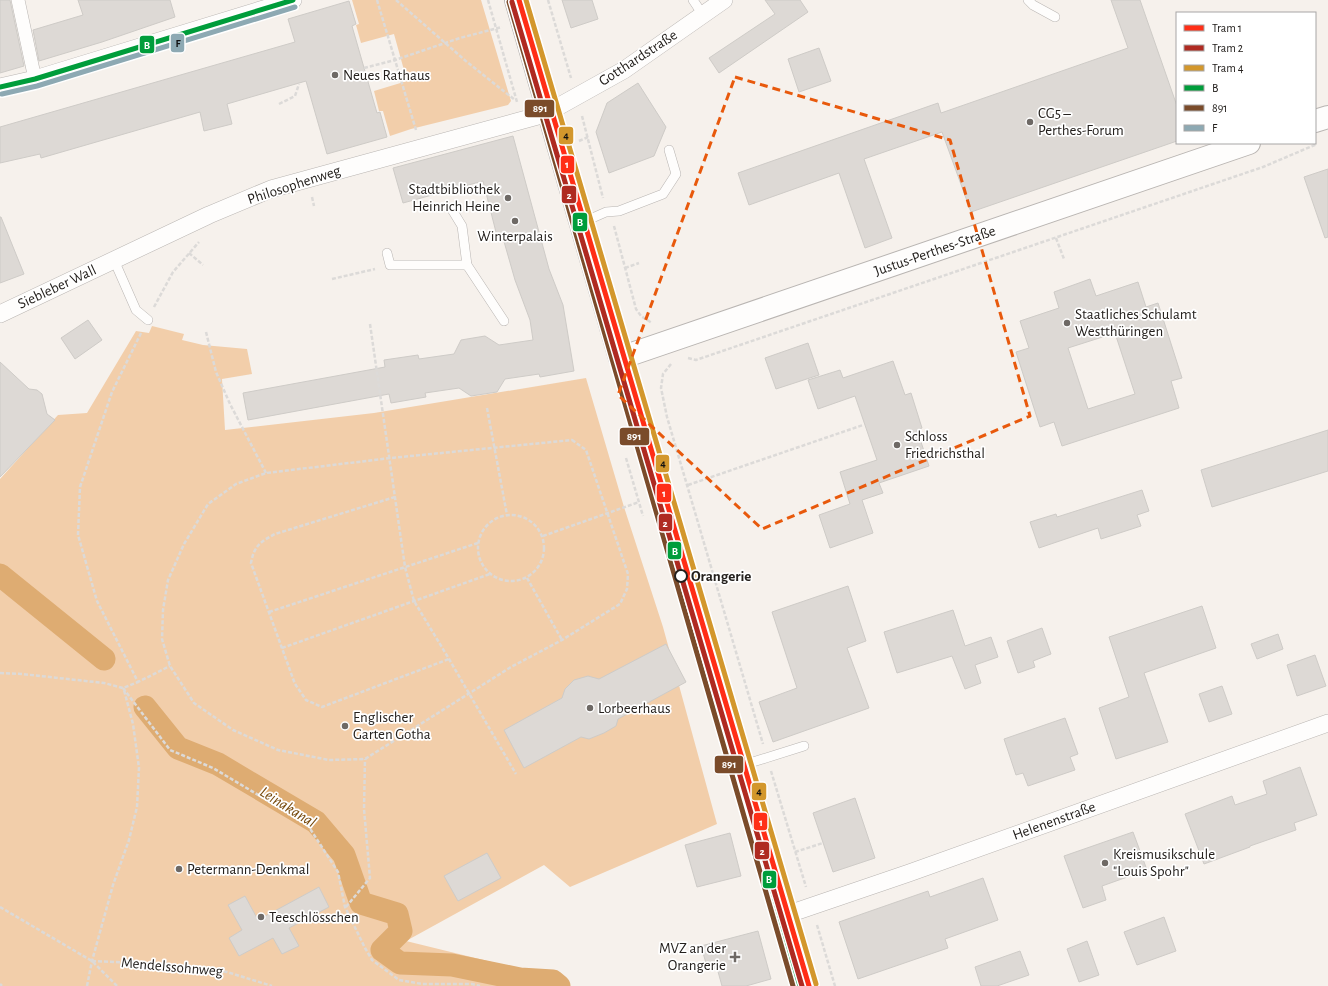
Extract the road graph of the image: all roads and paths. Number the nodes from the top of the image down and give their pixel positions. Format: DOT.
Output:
graph roads {
  1 [pos="18,0"];
  2 [pos="377,0"];
  3 [pos="396,0"];
  4 [pos="488,0"];
  5 [pos="516,0"];
  6 [pos="548,0"];
  7 [pos="693,0"];
  8 [pos="724,0"];
  9 [pos="1028,0"];
  10 [pos="283,2"];
  11 [pos="702,15"];
  12 [pos="1055,17"];
  13 [pos="522,22"];
  14 [pos="496,29"];
  15 [pos="446,43"];
  16 [pos="395,60"];
  17 [pos="364,68"];
  18 [pos="36,78"];
  19 [pos="299,84"];
  20 [pos="0,86"];
  21 [pos="576,96"];
  22 [pos="516,100"];
  23 [pos="279,104"];
  24 [pos="548,112"];
  25 [pos="1328,117"];
  26 [pos="526,120"];
  27 [pos="1316,121"];
  28 [pos="1321,142"];
  29 [pos="1246,144"];
  30 [pos="422,148"];
  31 [pos="669,150"];
  32 [pos="451,208"];
  33 [pos="606,212"];
  34 [pos="581,223"];
  35 [pos="1056,238"];
  36 [pos="202,239"];
  37 [pos="387,252"];
  38 [pos="189,253"];
  39 [pos="1064,259"];
  40 [pos="114,260"];
  41 [pos="639,263"];
  42 [pos="203,265"];
  43 [pos="468,265"];
  44 [pos="625,268"];
  45 [pos="363,272"];
  46 [pos="332,279"];
  47 [pos="0,314"];
  48 [pos="148,320"];
  49 [pos="504,321"];
  50 [pos="658,323"];
  51 [pos="370,324"];
  52 [pos="206,332"];
  53 [pos="620,358"];
  54 [pos="687,358"];
  55 [pos="672,362"];
  56 [pos="487,408"];
  57 [pos="863,425"];
  58 [pos="494,448"];
  59 [pos="626,457"];
  60 [pos="391,458"];
  61 [pos="266,473"];
  62 [pos="688,485"];
  63 [pos="395,497"];
  64 [pos="639,502"];
  65 [pos="608,513"];
  66 [pos="507,515"];
  67 [pos="643,517"];
  68 [pos="543,536"];
  69 [pos="478,543"];
  70 [pos="405,567"];
  71 [pos="490,574"];
  72 [pos="527,578"];
  73 [pos="414,601"];
  74 [pos="269,612"];
  75 [pos="562,640"];
  76 [pos="282,648"];
  77 [pos="449,659"];
  78 [pos="170,666"];
  79 [pos="0,673"];
  80 [pos="138,682"];
  81 [pos="123,688"];
  82 [pos="469,694"];
  83 [pos="1328,723"];
  84 [pos="804,746"];
  85 [pos="767,758"];
  86 [pos="365,759"];
  87 [pos="737,767"];
  88 [pos="516,774"];
  89 [pos="823,843"];
  90 [pos="795,852"];
  91 [pos="807,890"];
  92 [pos="346,906"];
  93 [pos="0,908"];
  94 [pos="780,917"];
  95 [pos="817,925"];
  96 [pos="92,961"];
  97 [pos="87,986"];
  98 [pos="117,986"];
  99 [pos="272,986"];
  100 [pos="480,986"];
  101 [pos="800,986"];
  102 [pos="835,986"];
  1 -- 18 [label="street"];
  2 -- 16 [label="path"];
  3 -- 15 [label="path"];
  4 -- 14 [label="path"];
  5 -- 13 [label="main road"];
  6 -- 21 [label="path"];
  7 -- 11 [label="lane"];
  8 -- 11 [label="street, Gotthardstraße"];
  9 -- 12 [label="lane"];
  10 -- 18 [label="street"];
  11 -- 21 [label="street, Gotthardstraße"];
  13 -- 14 [label="path"];
  13 -- 24 [label="main road"];
  14 -- 15 [label="path"];
  14 -- 22 [label="path"];
  15 -- 16 [label="path"];
  15 -- 22 [label="path"];
  16 -- 17 [label="path"];
  16 -- 30 [label="path"];
  18 -- 20 [label="street"];
  19 -- 23 [label="path"];
  21 -- 24 [label="street, Gotthardstraße"];
  21 -- 33 [label="path"];
  22 -- 26 [label="path"];
  24 -- 26 [label="street, Philosophenweg"];
  24 -- 34 [label="main road"];
  25 -- 27 [label="main road"];
  26 -- 30 [label="street, Philosophenweg"];
  28 -- 35 [label="path"];
  29 -- 53 [label="main road, Justus-Perthes-Straße"];
  30 -- 40 [label="street, Philosophenweg"];
  31 -- 33 [label="lane"];
  32 -- 43 [label="lane"];
  33 -- 34 [label="lane"];
  33 -- 44 [label="path"];
  34 -- 53 [label="main road"];
  35 -- 39 [label="path"];
  35 -- 54 [label="path"];
  36 -- 38 [label="path"];
  37 -- 43 [label="lane"];
  38 -- 42 [label="path"];
  38 -- 48 [label="path"];
  40 -- 47 [label="street, Siebleber Wall"];
  40 -- 48 [label="lane"];
  41 -- 44 [label="path"];
  43 -- 49 [label="lane"];
  44 -- 50 [label="path"];
  45 -- 46 [label="path"];
  48 -- 80 [label="path"];
  51 -- 60 [label="path"];
  52 -- 61 [label="path"];
  53 -- 87 [label="street"];
  55 -- 62 [label="path"];
  56 -- 58 [label="path"];
  57 -- 62 [label="path"];
  58 -- 60 [label="path"];
  58 -- 65 [label="path"];
  58 -- 66 [label="path"];
  59 -- 64 [label="path"];
  60 -- 61 [label="path"];
  60 -- 63 [label="path"];
  61 -- 78 [label="path"];
  62 -- 85 [label="path"];
  63 -- 70 [label="path"];
  63 -- 74 [label="path"];
  64 -- 65 [label="path"];
  64 -- 67 [label="path"];
  65 -- 68 [label="path"];
  65 -- 75 [label="path"];
  66 -- 68 [label="path"];
  66 -- 69 [label="path"];
  68 -- 72 [label="path"];
  69 -- 70 [label="path"];
  69 -- 71 [label="path"];
  70 -- 73 [label="path"];
  70 -- 74 [label="path"];
  71 -- 72 [label="path"];
  71 -- 73 [label="path"];
  72 -- 75 [label="path"];
  73 -- 76 [label="path"];
  73 -- 77 [label="path"];
  74 -- 76 [label="path"];
  75 -- 82 [label="path"];
  76 -- 77 [label="path"];
  77 -- 82 [label="path"];
  78 -- 80 [label="path"];
  78 -- 86 [label="path"];
  79 -- 81 [label="path"];
  80 -- 81 [label="path"];
  81 -- 92 [label="path"];
  81 -- 96 [label="path"];
  82 -- 86 [label="path"];
  82 -- 88 [label="path"];
  83 -- 94 [label="street, Helenenstraße"];
  84 -- 85 [label="lane"];
  85 -- 87 [label="lane"];
  85 -- 90 [label="path"];
  86 -- 92 [label="path"];
  87 -- 94 [label="street"];
  89 -- 90 [label="path"];
  90 -- 91 [label="path"];
  92 -- 100 [label="path"];
  93 -- 96 [label="path"];
  94 -- 101 [label="street"];
  95 -- 102 [label="path"];
  96 -- 97 [label="path"];
  96 -- 98 [label="path"];
  96 -- 99 [label="path, Mendelssohnweg"];
}
